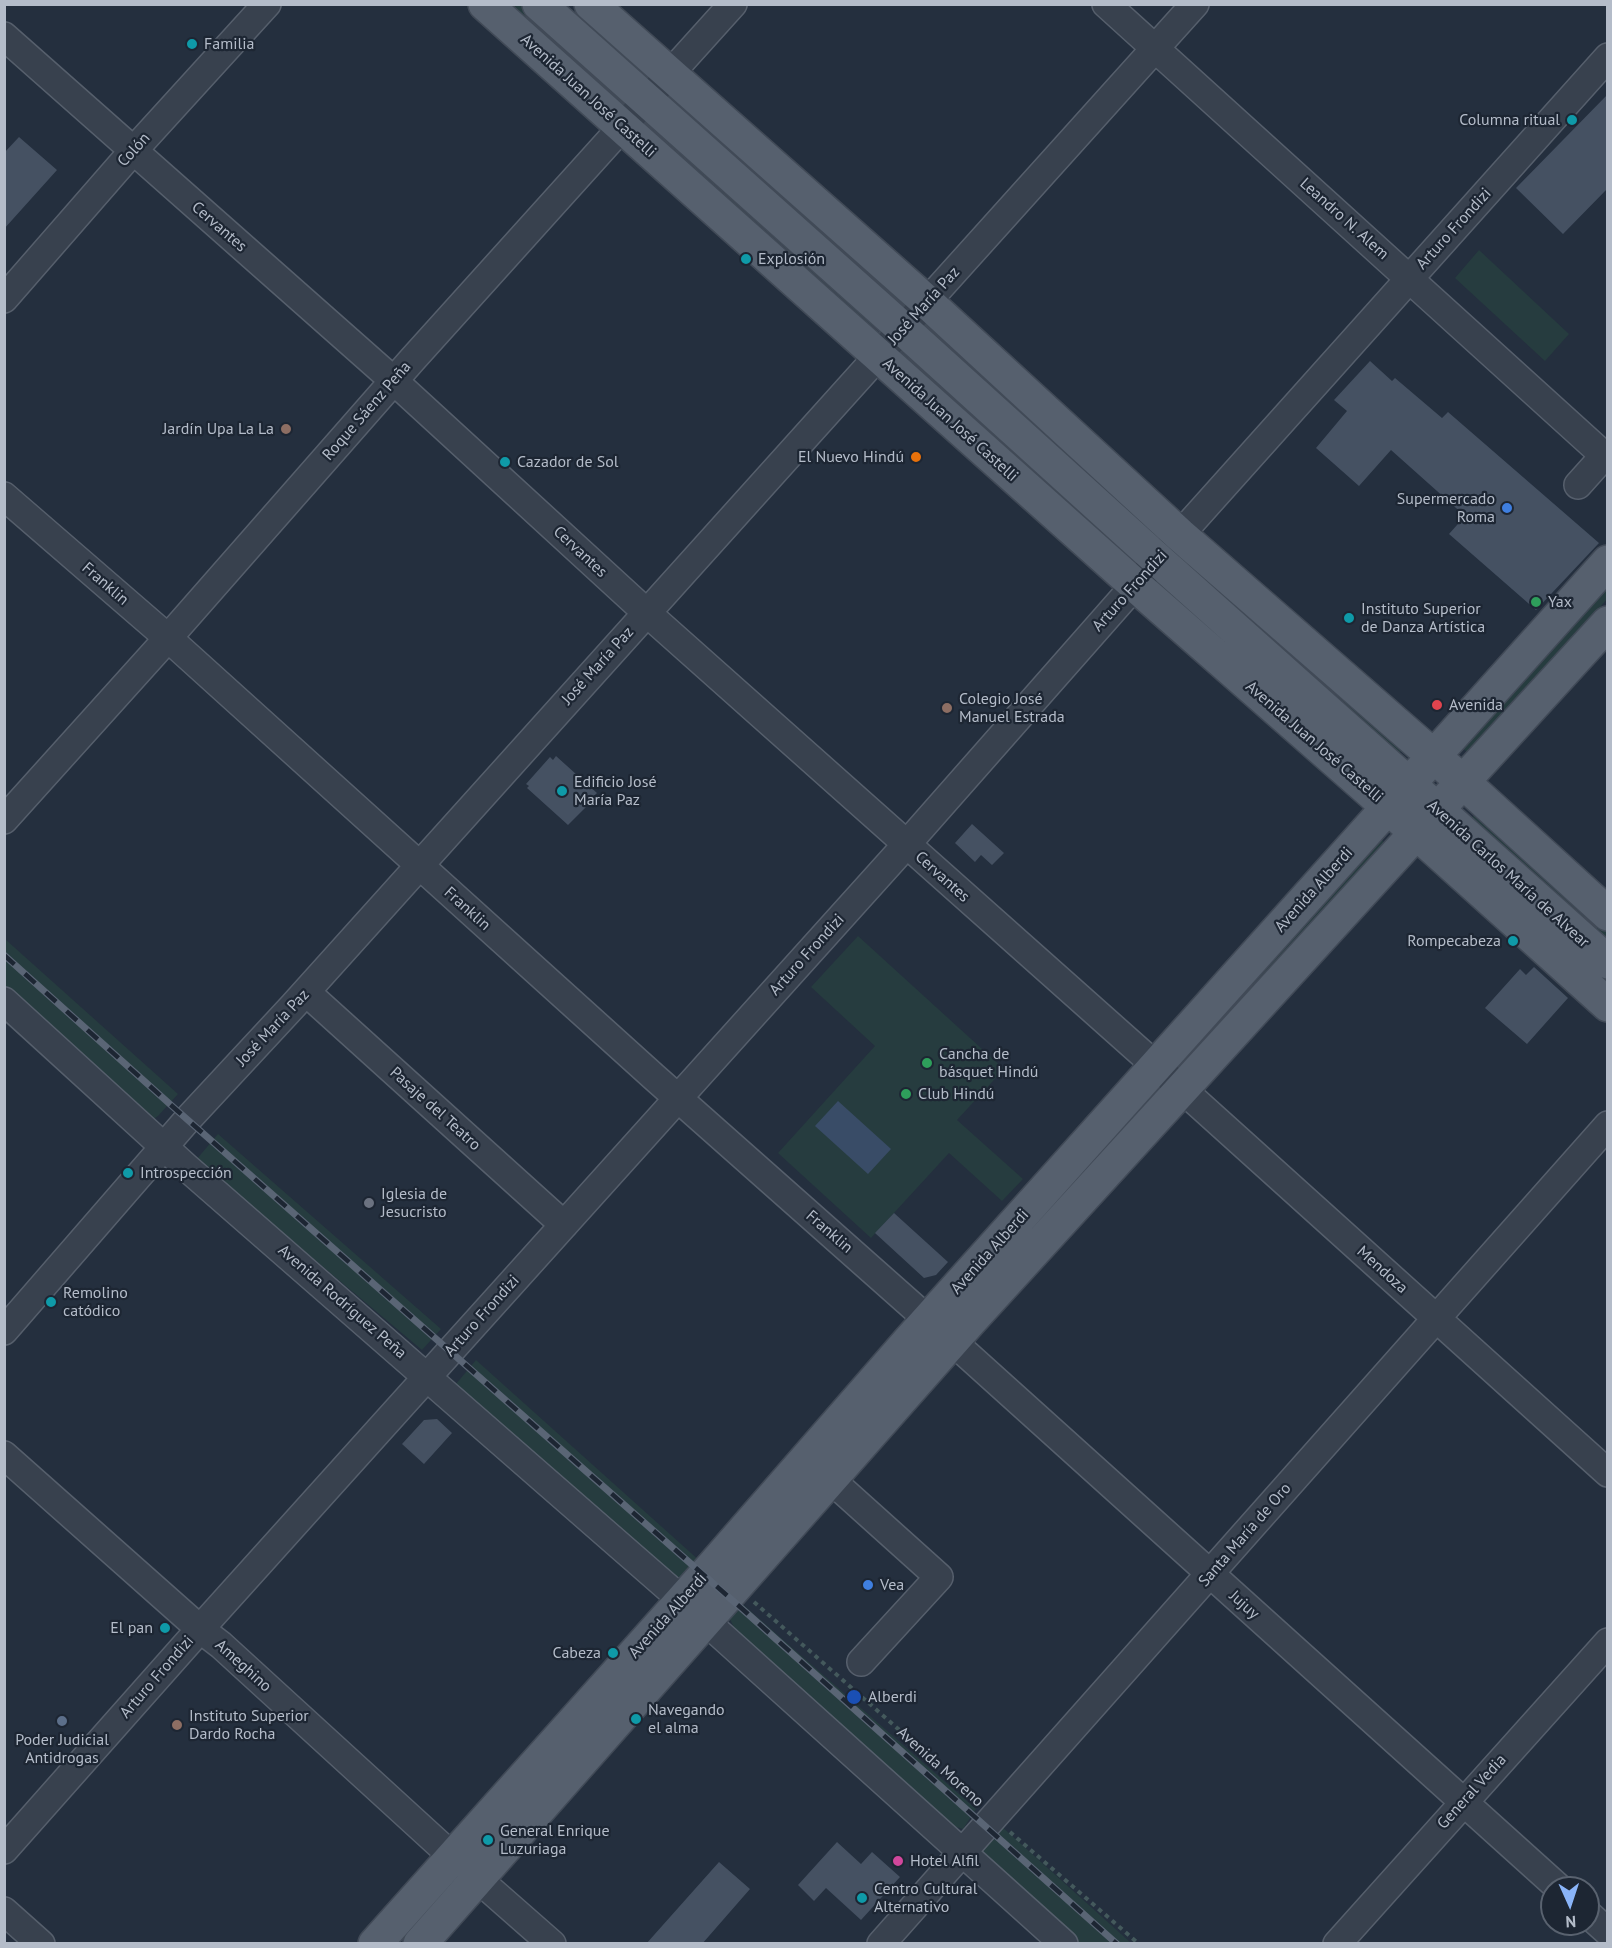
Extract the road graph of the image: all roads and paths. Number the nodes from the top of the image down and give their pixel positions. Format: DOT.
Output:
graph roads {
  1 [pos="267,4"];
  2 [pos="485,4"];
  3 [pos="539,4"];
  4 [pos="591,4"];
  5 [pos="733,4"];
  6 [pos="1106,4"];
  7 [pos="1195,4"];
  8 [pos="4,36"];
  9 [pos="1156,48"];
  10 [pos="1608,57"];
  11 [pos="670,75"];
  12 [pos="647,101"];
  13 [pos="622,127"];
  14 [pos="133,151"];
  15 [pos="1409,279"];
  16 [pos="4,299"];
  17 [pos="927,302"];
  18 [pos="903,328"];
  19 [pos="879,356"];
  20 [pos="394,381"];
  21 [pos="1606,458"];
  22 [pos="1578,485"];
  23 [pos="4,496"];
  24 [pos="1180,535"];
  25 [pos="1158,560"];
  26 [pos="1608,562"];
  27 [pos="1134,585"];
  28 [pos="646,613"];
  29 [pos="1608,623"];
  30 [pos="168,638"];
  31 [pos="1434,758"];
  32 [pos="1462,781"];
  33 [pos="1410,785"];
  34 [pos="1388,808"];
  35 [pos="4,820"];
  36 [pos="1427,822"];
  37 [pos="906,845"];
  38 [pos="419,866"];
  39 [pos="1608,914"];
  40 [pos="1608,962"];
  41 [pos="306,992"];
  42 [pos="4,1001"];
  43 [pos="1608,1005"];
  44 [pos="1157,1067"];
  45 [pos="1183,1090"];
  46 [pos="677,1098"];
  47 [pos="1608,1125"];
  48 [pos="164,1147"];
  49 [pos="564,1225"];
  50 [pos="1436,1318"];
  51 [pos="4,1331"];
  52 [pos="941,1331"];
  53 [pos="428,1378"];
  54 [pos="4,1455"];
  55 [pos="1608,1473"];
  56 [pos="830,1479"];
  57 [pos="1210,1575"];
  58 [pos="733,1584"];
  59 [pos="693,1610"];
  60 [pos="200,1629"];
  61 [pos="1608,1642"];
  62 [pos="861,1662"];
  63 [pos="1463,1802"];
  64 [pos="992,1816"];
  65 [pos="4,1850"];
  66 [pos="963,1853"];
  67 [pos="453,1857"];
  68 [pos="1546,1876"];
  69 [pos="478,1879"];
  70 [pos="4,1911"];
  71 [pos="41,1944"];
  72 [pos="375,1944"];
  73 [pos="420,1944"];
  74 [pos="552,1944"];
  75 [pos="881,1944"];
  76 [pos="1064,1944"];
  77 [pos="1139,1944"];
  78 [pos="1337,1944"];
  1 -- 14 [label="street, Colón"];
  2 -- 13 [label="main road, Avenida Juan José Castelli"];
  3 -- 12 [label="main road, Avenida Juan José Castelli"];
  4 -- 11 [label="main road"];
  5 -- 11 [label="street, Roque Sáenz Peña"];
  6 -- 9 [label="street, Leandro N. Alem"];
  7 -- 9 [label="street, José María Paz"];
  8 -- 14 [label="street, Cervantes"];
  9 -- 15 [label="street, Leandro N. Alem"];
  9 -- 17 [label="street, José María Paz"];
  10 -- 15 [label="street, Arturo Frondizi"];
  11 -- 12 [label="street, Roque Sáenz Peña"];
  11 -- 17 [label="main road"];
  12 -- 13 [label="street, Roque Sáenz Peña"];
  12 -- 18 [label="main road, Avenida Juan José Castelli"];
  13 -- 19 [label="main road, Avenida Juan José Castelli"];
  13 -- 20 [label="street, Roque Sáenz Peña"];
  14 -- 16 [label="street, Colón"];
  14 -- 20 [label="street, Cervantes"];
  15 -- 21 [label="street, Leandro N. Alem"];
  15 -- 24 [label="street, Arturo Frondizi"];
  17 -- 18 [label="street, José María Paz"];
  17 -- 24 [label="main road"];
  18 -- 19 [label="street, José María Paz"];
  18 -- 25 [label="main road, Avenida Juan José Castelli"];
  19 -- 27 [label="main road, Avenida Juan José Castelli"];
  19 -- 28 [label="street, José María Paz"];
  20 -- 28 [label="street, Cervantes"];
  20 -- 30 [label="street, Roque Sáenz Peña"];
  21 -- 22 [label="street"];
  23 -- 30 [label="street, Franklin"];
  24 -- 25 [label="street, Arturo Frondizi"];
  24 -- 31 [label="main road"];
  25 -- 27 [label="street, Arturo Frondizi"];
  25 -- 33 [label="main road, Avenida Juan José Castelli"];
  26 -- 31 [label="main road, Avenida Alberdi"];
  27 -- 34 [label="main road, Avenida Juan José Castelli"];
  27 -- 37 [label="street, Arturo Frondizi"];
  28 -- 37 [label="street, Cervantes"];
  28 -- 38 [label="street, José María Paz"];
  29 -- 32 [label="main road, Avenida Alberdi"];
  30 -- 35 [label="street, Roque Sáenz Peña"];
  30 -- 38 [label="street, Franklin"];
  31 -- 32 [label="main road"];
  31 -- 33 [label="main road, Avenida Alberdi"];
  32 -- 36 [label="main road, Avenida Alberdi"];
  32 -- 39 [label="main road"];
  33 -- 34 [label="main road, Avenida Alberdi"];
  33 -- 36 [label="main road, Avenida Carlos María de Alvear"];
  34 -- 36 [label="main road, Avenida Juan José Castelli"];
  34 -- 44 [label="main road, Avenida Alberdi"];
  36 -- 40 [label="main road, Avenida Carlos María de Alvear"];
  36 -- 43 [label="main road, Avenida Carlos María de Alvear"];
  36 -- 45 [label="main road, Avenida Alberdi"];
  37 -- 44 [label="street, Cervantes"];
  37 -- 46 [label="street, Arturo Frondizi"];
  38 -- 41 [label="street, José María Paz"];
  38 -- 46 [label="street, Franklin"];
  41 -- 48 [label="street, José María Paz"];
  41 -- 49 [label="street, Pasaje del Teatro"];
  42 -- 48 [label="street, Avenida Rodríguez Peña"];
  44 -- 45 [label="street, Mendoza"];
  44 -- 52 [label="main road, Avenida Alberdi"];
  45 -- 50 [label="street, Mendoza"];
  45 -- 52 [label="main road, Avenida Alberdi"];
  46 -- 49 [label="street, Arturo Frondizi"];
  46 -- 52 [label="street, Franklin"];
  47 -- 50 [label="street, Santa María de Oro"];
  48 -- 51 [label="street, José María Paz"];
  48 -- 53 [label="street, Avenida Rodríguez Peña"];
  49 -- 53 [label="street, Arturo Frondizi"];
  50 -- 55 [label="street, Mendoza"];
  50 -- 57 [label="street, Santa María de Oro"];
  52 -- 56 [label="main road, Avenida Alberdi"];
  52 -- 57 [label="street, Jujuy"];
  52 -- 58 [label="main road, Avenida Alberdi"];
  53 -- 59 [label="street, Avenida Rodríguez Peña"];
  53 -- 60 [label="street, Arturo Frondizi"];
  54 -- 60 [label="street, Ameghino"];
  56 -- 58 [label="main road, Avenida Alberdi"];
  56 -- 62 [label="street"];
  57 -- 63 [label="street, Jujuy"];
  57 -- 64 [label="street, Santa María de Oro"];
  58 -- 59 [label="main road, Avenida Alberdi"];
  58 -- 64 [label="path, Avenida Moreno"];
  59 -- 66 [label="street"];
  59 -- 67 [label="main road, Avenida Alberdi"];
  59 -- 69 [label="main road, Avenida Alberdi"];
  60 -- 65 [label="street, Arturo Frondizi"];
  60 -- 67 [label="street, Ameghino"];
  61 -- 63 [label="street, General Vedia"];
  63 -- 68 [label="street, Jujuy"];
  63 -- 78 [label="street, General Vedia"];
  64 -- 66 [label="street, Santa María de Oro"];
  64 -- 77 [label="path, Avenida Moreno"];
  66 -- 75 [label="street, Santa María de Oro"];
  66 -- 76 [label="street"];
  67 -- 69 [label="street, Ameghino"];
  67 -- 72 [label="main road, Avenida Alberdi"];
  69 -- 73 [label="main road, Avenida Alberdi"];
  69 -- 74 [label="street, Ameghino"];
  70 -- 71 [label="street"];
}
